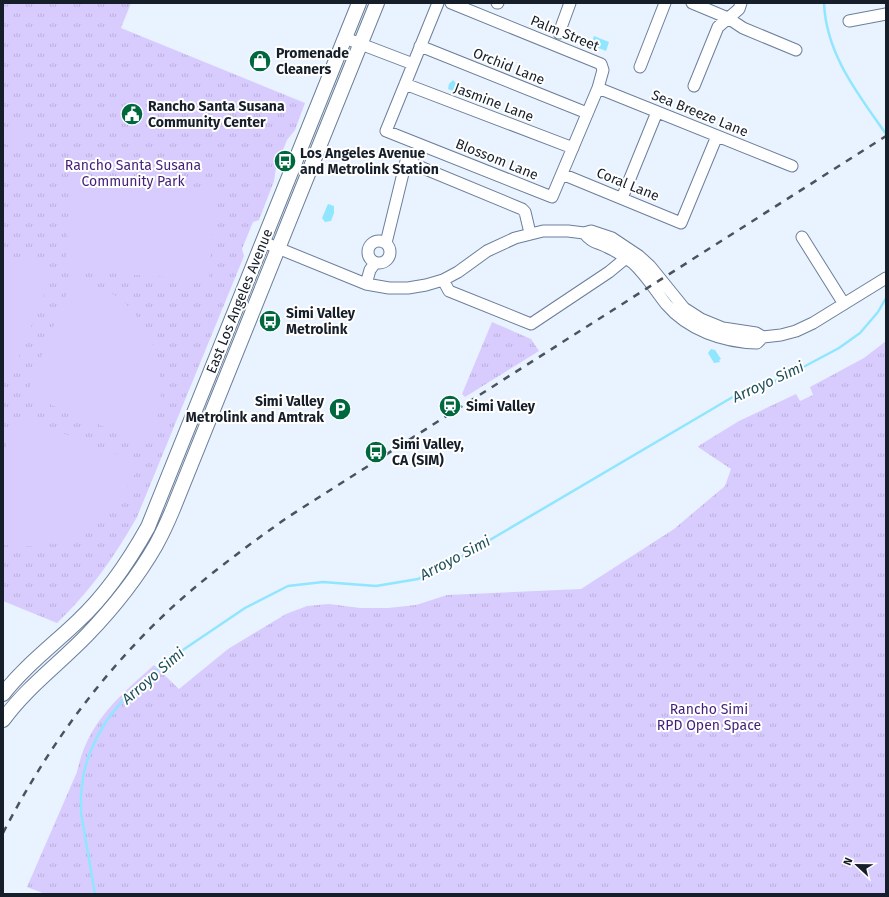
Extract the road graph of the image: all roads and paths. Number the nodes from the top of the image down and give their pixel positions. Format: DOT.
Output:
graph roads {
  1 [pos="360,3"];
  2 [pos="377,3"];
  3 [pos="438,3"];
  4 [pos="451,3"];
  5 [pos="570,3"];
  6 [pos="665,3"];
  7 [pos="692,3"];
  8 [pos="741,3"];
  9 [pos="886,14"];
  10 [pos="728,18"];
  11 [pos="849,21"];
  12 [pos="559,33"];
  13 [pos="345,38"];
  14 [pos="360,44"];
  15 [pos="420,46"];
  16 [pos="796,50"];
  17 [pos="413,64"];
  18 [pos="640,67"];
  19 [pos="405,84"];
  20 [pos="694,86"];
  21 [pos="598,88"];
  22 [pos="657,112"];
  23 [pos="586,113"];
  24 [pos="717,136"];
  25 [pos="573,148"];
  26 [pos="792,166"];
  27 [pos="562,174"];
  28 [pos="622,198"];
  29 [pos="530,233"];
  30 [pos="584,234"];
  31 [pos="802,236"];
  32 [pos="263,242"];
  33 [pos="386,243"];
  34 [pos="278,248"];
  35 [pos="626,258"];
  36 [pos="375,263"];
  37 [pos="886,278"];
  38 [pos="443,280"];
  39 [pos="366,284"];
  40 [pos="844,304"];
  41 [pos="763,338"];
  42 [pos="3,694"];
  43 [pos="3,720"];
  1 -- 13 [label="main road, East Los Angeles Avenue"];
  2 -- 14 [label="main road, East Los Angeles Avenue"];
  3 -- 15 [label="street"];
  4 -- 21 [label="street, Palm Street"];
  5 -- 12 [label="street"];
  6 -- 18 [label="street"];
  7 -- 10 [label="street"];
  8 -- 10 [label="street"];
  9 -- 11 [label="street"];
  10 -- 16 [label="street"];
  10 -- 20 [label="street"];
  13 -- 14 [label="street"];
  13 -- 32 [label="main road, East Los Angeles Avenue"];
  14 -- 17 [label="street"];
  14 -- 34 [label="main road, East Los Angeles Avenue"];
  15 -- 17 [label="street"];
  15 -- 23 [label="street, Orchid Lane"];
  17 -- 19 [label="street"];
  19 -- 25 [label="street, Jasmine Lane"];
  19 -- 27 [label="street, Blossom Lane"];
  21 -- 22 [label="street, Sea Breeze Lane"];
  21 -- 23 [label="street"];
  22 -- 24 [label="street, Sea Breeze Lane"];
  22 -- 28 [label="street"];
  23 -- 25 [label="street"];
  24 -- 26 [label="street, Sea Breeze Lane"];
  24 -- 28 [label="street, Coral Lane"];
  25 -- 27 [label="street"];
  27 -- 28 [label="street, Coral Lane"];
  29 -- 30 [label="street"];
  29 -- 33 [label="street"];
  29 -- 38 [label="street"];
  30 -- 35 [label="street"];
  30 -- 41 [label="street"];
  31 -- 40 [label="street"];
  32 -- 34 [label="street"];
  32 -- 42 [label="main road, East Los Angeles Avenue"];
  33 -- 36 [label="street"];
  33 -- 36 [label="street"];
  34 -- 39 [label="street"];
  34 -- 43 [label="main road, East Los Angeles Avenue"];
  35 -- 38 [label="street"];
  35 -- 41 [label="street"];
  36 -- 39 [label="street"];
  37 -- 40 [label="street"];
  38 -- 39 [label="street"];
  40 -- 41 [label="street"];
}
